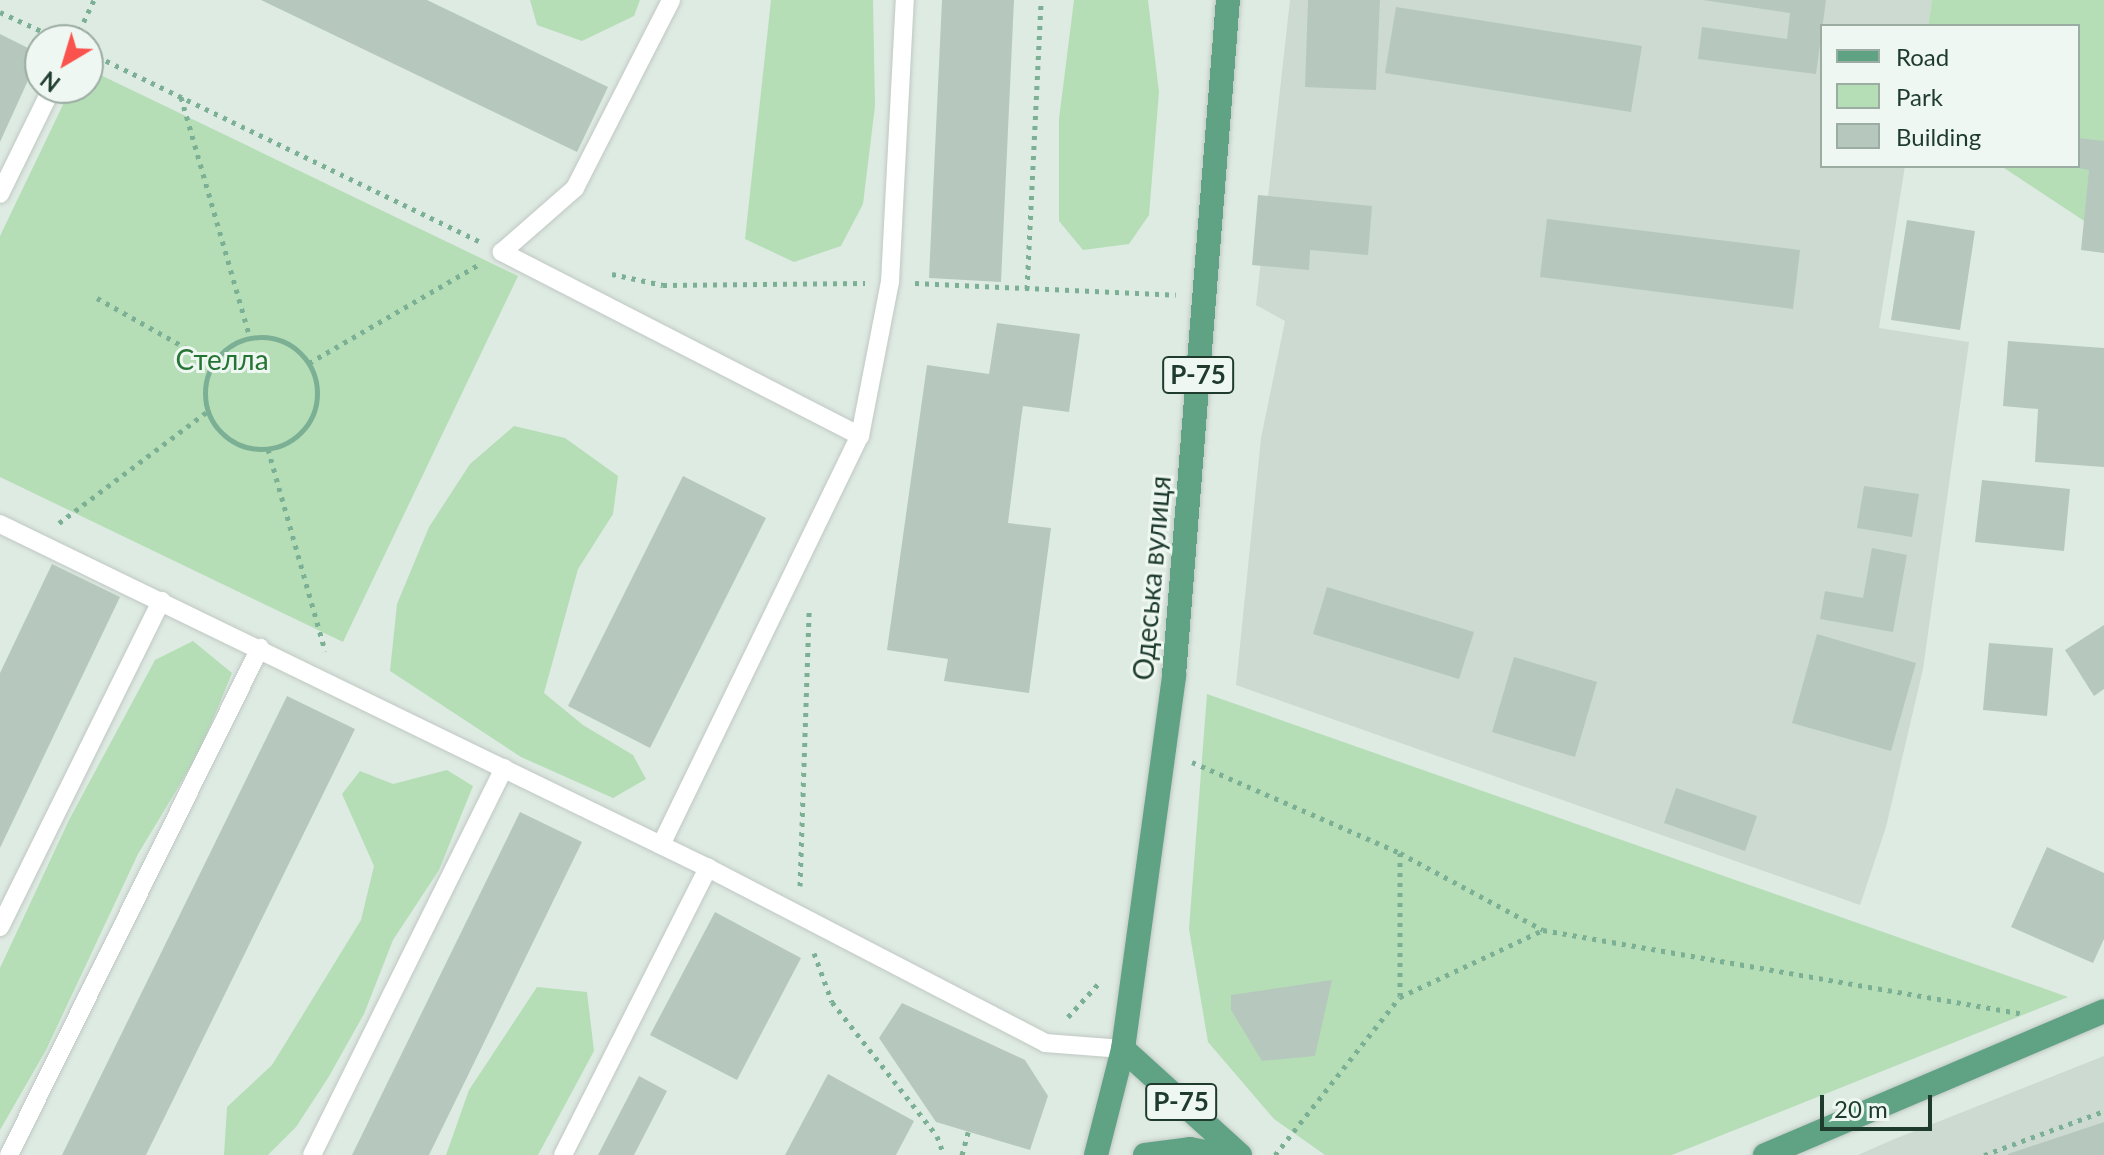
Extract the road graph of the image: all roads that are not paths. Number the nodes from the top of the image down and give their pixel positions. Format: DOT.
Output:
graph roads {
  1 [pos="671,0"];
  2 [pos="905,0"];
  3 [pos="1228,0"];
  4 [pos="44,104"];
  5 [pos="0,194"];
  6 [pos="860,436"];
  7 [pos="0,524"];
  8 [pos="161,601"];
  9 [pos="260,648"];
  10 [pos="504,768"];
  11 [pos="661,845"];
  12 [pos="708,868"];
  13 [pos="0,927"];
  14 [pos="2104,1011"];
  15 [pos="1123,1049"];
  16 [pos="9,1155"];
  17 [pos="312,1155"];
  18 [pos="563,1155"];
  19 [pos="1096,1155"];
  20 [pos="1145,1155"];
  21 [pos="1221,1155"];
  22 [pos="1240,1155"];
  23 [pos="1765,1155"];
  1 -- 6 [label="lane"];
  2 -- 6 [label="lane"];
  3 -- 15 [label="main road, Одеська вулиця / Р-75"];
  4 -- 5 [label="lane"];
  6 -- 11 [label="lane"];
  7 -- 8 [label="lane"];
  8 -- 9 [label="lane"];
  8 -- 13 [label="lane"];
  9 -- 10 [label="lane"];
  9 -- 16 [label="lane"];
  10 -- 11 [label="lane"];
  10 -- 17 [label="lane"];
  11 -- 12 [label="lane"];
  12 -- 15 [label="lane"];
  12 -- 18 [label="lane"];
  14 -- 23 [label="main road"];
  15 -- 19 [label="main road, Одеська вулиця / Р-75"];
  15 -- 22 [label="main road, Р-75"];
  20 -- 21 [label="main road, Р-75"];
}
